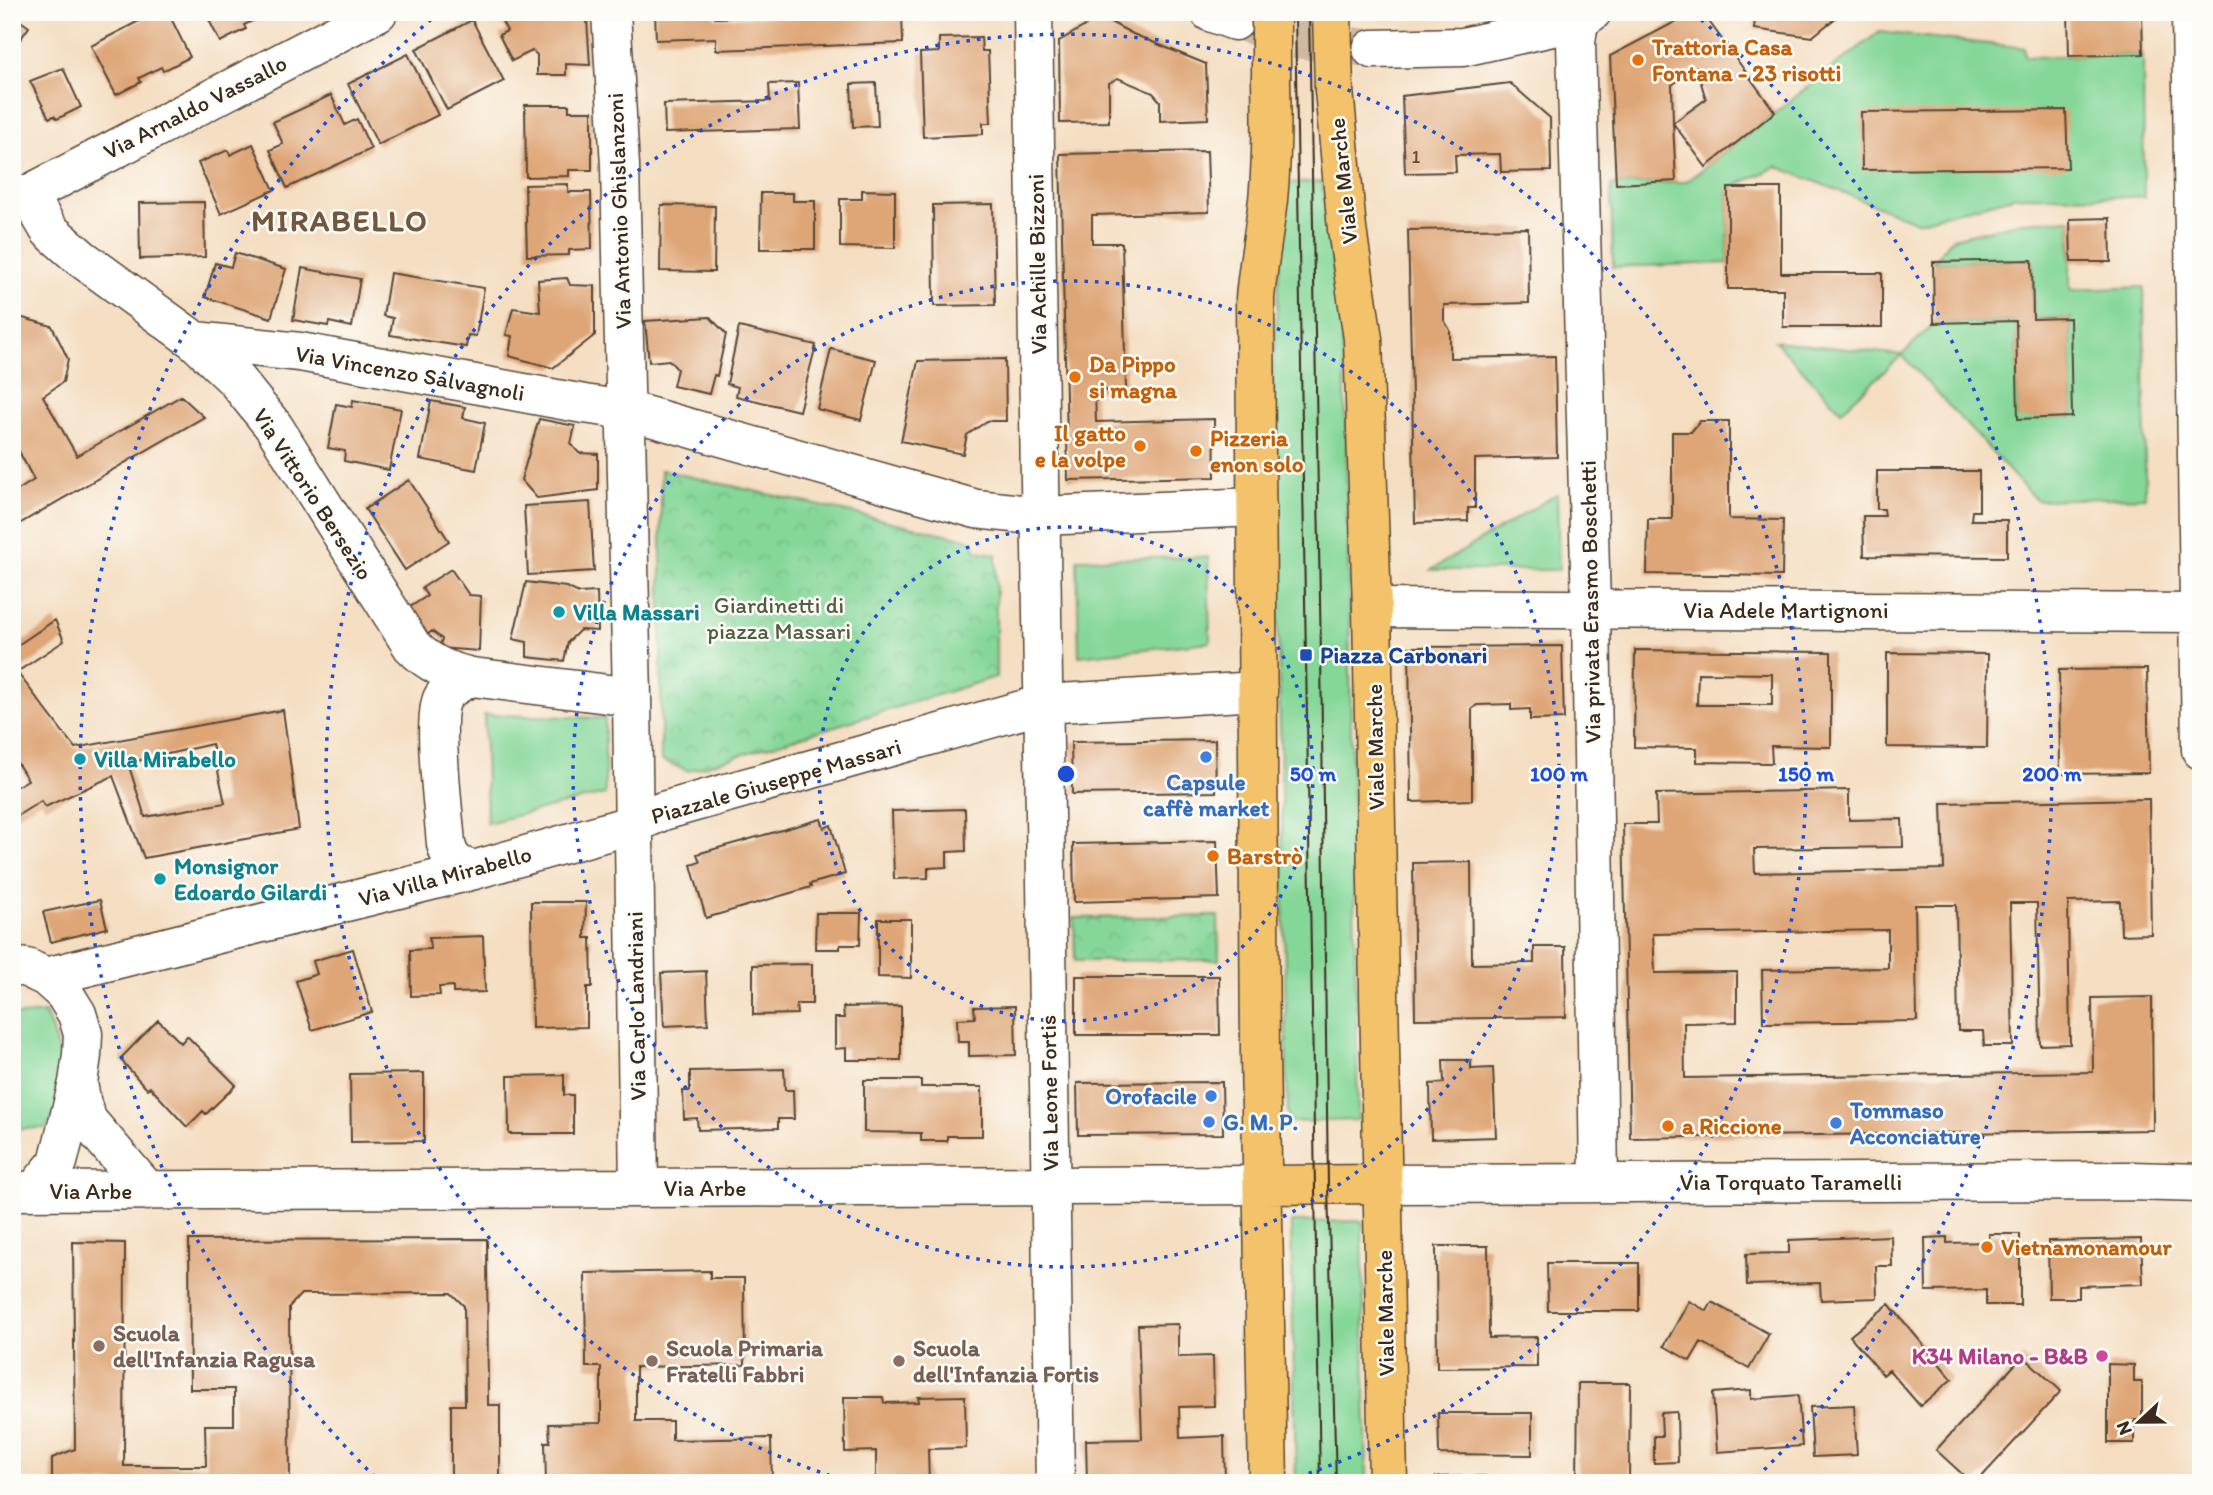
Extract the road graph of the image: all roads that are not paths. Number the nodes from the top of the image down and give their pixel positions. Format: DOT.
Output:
graph roads {
  1 [pos="379,12"];
  2 [pos="611,12"];
  3 [pos="1033,12"];
  4 [pos="1332,12"];
  5 [pos="2191,12"];
  6 [pos="1239,15"];
  7 [pos="1585,17"];
  8 [pos="1372,49"];
  9 [pos="20,199"];
  10 [pos="195,341"];
  11 [pos="625,410"];
  12 [pos="1257,507"];
  13 [pos="1040,516"];
  14 [pos="1372,608"];
  15 [pos="1591,608"];
  16 [pos="2200,613"];
  17 [pos="472,677"];
  18 [pos="1258,691"];
  19 [pos="632,697"];
  20 [pos="1043,704"];
  21 [pos="2201,750"];
  22 [pos="634,824"];
  23 [pos="474,870"];
  24 [pos="29,971"];
  25 [pos="78,1083"];
  26 [pos="1599,1183"];
  27 [pos="2201,1183"];
  28 [pos="1382,1184"];
  29 [pos="1263,1185"];
  30 [pos="1051,1186"];
  31 [pos="639,1188"];
  32 [pos="23,1191"];
  33 [pos="148,1191"];
  34 [pos="1055,1483"];
  35 [pos="1268,1483"];
  36 [pos="1388,1483"];
  1 -- 9 [label="street, Via Arnaldo Vassallo"];
  2 -- 11 [label="street, Via Antonio Ghislanzoni"];
  3 -- 13 [label="street, Via Achille Bizzoni"];
  4 -- 14 [label="main road, Viale Marche, bridge"];
  5 -- 16 [label="street"];
  6 -- 12 [label="main road, bridge"];
  7 -- 8 [label="street"];
  7 -- 15 [label="street, Via privata Erasmo Boschetti"];
  9 -- 10 [label="street, Via Vittorio Bersezio"];
  10 -- 11 [label="street, Via Vincenzo Salvagnoli"];
  10 -- 17 [label="street, Via Vittorio Bersezio"];
  11 -- 13 [label="street"];
  11 -- 19 [label="street, Piazzale Giuseppe Massari"];
  12 -- 13 [label="street"];
  12 -- 18 [label="main road"];
  13 -- 20 [label="street"];
  14 -- 15 [label="street, Via Adele Martignoni"];
  14 -- 28 [label="main road, Viale Marche"];
  15 -- 16 [label="street, Via Adele Martignoni"];
  15 -- 26 [label="street, Via privata Erasmo Boschetti"];
  16 -- 21 [label="street"];
  17 -- 19 [label="street, Via Vittorio Bersezio"];
  17 -- 23 [label="street"];
  18 -- 20 [label="street, Piazzale Giuseppe Massari"];
  18 -- 29 [label="main road"];
  19 -- 22 [label="street, Piazzale Giuseppe Massari"];
  20 -- 22 [label="street, Piazzale Giuseppe Massari"];
  20 -- 30 [label="street, Via Leone Fortis"];
  22 -- 23 [label="street, Via Villa Mirabello"];
  22 -- 31 [label="street, Via Carlo Landriani"];
  23 -- 24 [label="street, Via Villa Mirabello"];
  24 -- 25 [label="street, Via Arbe"];
  25 -- 32 [label="street, Via Arbe"];
  25 -- 33 [label="street, Via Arbe"];
  26 -- 27 [label="street, Via Torquato Taramelli"];
  26 -- 28 [label="street, Via Torquato Taramelli"];
  28 -- 29 [label="main road"];
  28 -- 36 [label="main road, Viale Marche"];
  29 -- 30 [label="street, Via Arbe"];
  29 -- 35 [label="main road"];
  30 -- 31 [label="street, Via Arbe"];
  30 -- 34 [label="street, Via Leone Fortis"];
  31 -- 33 [label="street, Via Arbe"];
  32 -- 33 [label="street, Via Arbe"];
}
